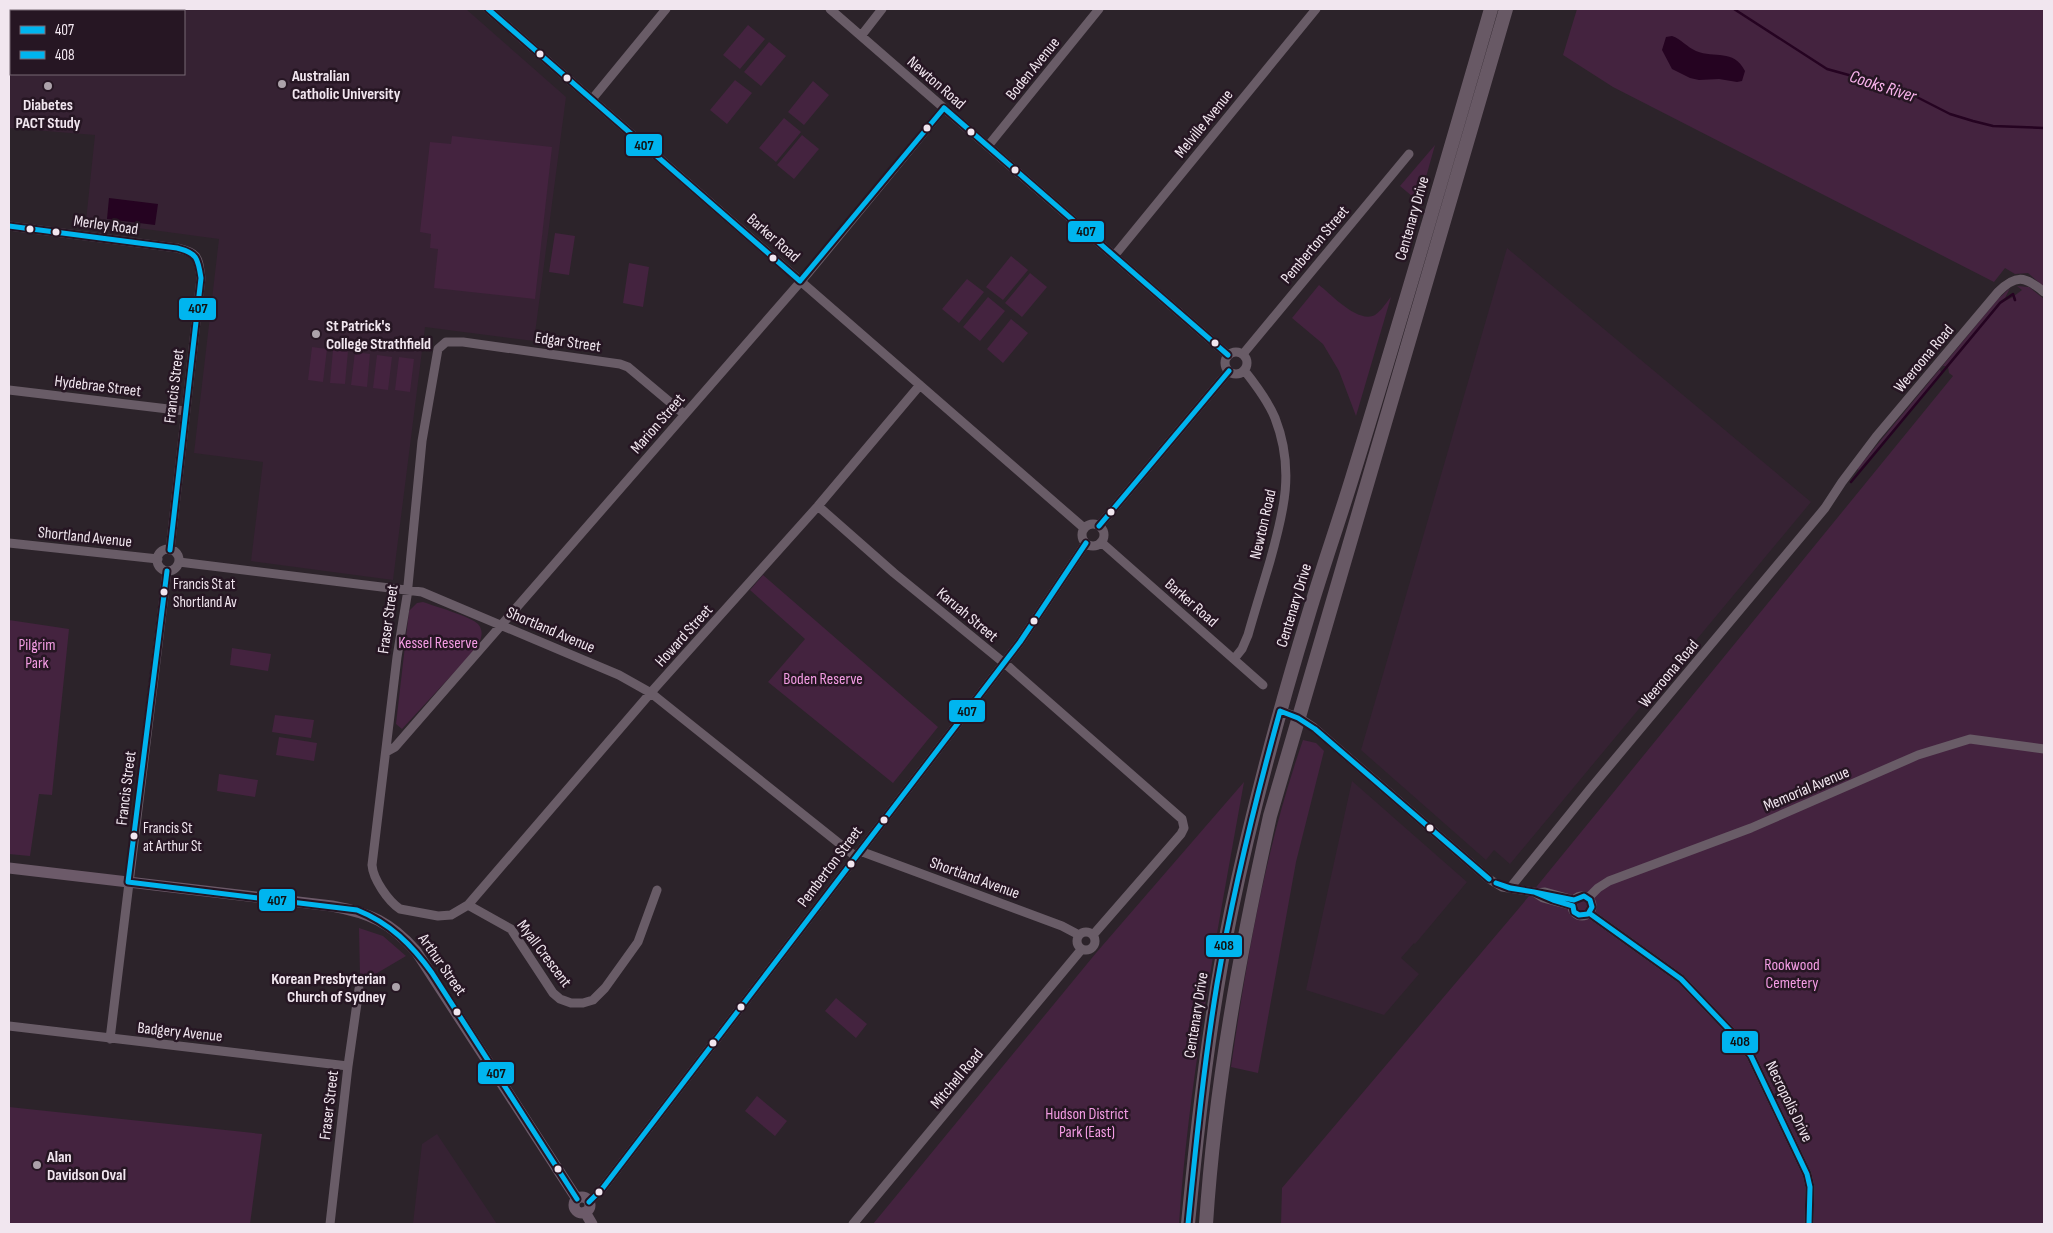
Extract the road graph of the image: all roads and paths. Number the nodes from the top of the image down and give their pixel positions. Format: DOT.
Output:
graph roads {
  1 [pos="488,9"];
  2 [pos="666,9"];
  3 [pos="830,9"];
  4 [pos="882,9"];
  5 [pos="1099,9"];
  6 [pos="1316,9"];
  7 [pos="1491,9"];
  8 [pos="1506,9"];
  9 [pos="861,36"];
  10 [pos="593,98"];
  11 [pos="944,108"];
  12 [pos="988,146"];
  13 [pos="1409,154"];
  14 [pos="9,226"];
  15 [pos="1114,256"];
  16 [pos="197,257"];
  17 [pos="800,281"];
  18 [pos="2044,292"];
  19 [pos="436,354"];
  20 [pos="1242,354"];
  21 [pos="1228,355"];
  22 [pos="1244,370"];
  23 [pos="1229,371"];
  24 [pos="920,385"];
  25 [pos="9,390"];
  26 [pos="184,411"];
  27 [pos="684,414"];
  28 [pos="818,506"];
  29 [pos="1100,526"];
  30 [pos="1084,528"];
  31 [pos="1101,542"];
  32 [pos="9,543"];
  33 [pos="1086,543"];
  34 [pos="170,550"];
  35 [pos="158,558"];
  36 [pos="179,562"];
  37 [pos="167,571"];
  38 [pos="407,589"];
  39 [pos="501,624"];
  40 [pos="1234,659"];
  41 [pos="1004,663"];
  42 [pos="1263,686"];
  43 [pos="651,694"];
  44 [pos="1280,712"];
  45 [pos="1298,717"];
  46 [pos="2044,749"];
  47 [pos="386,752"];
  48 [pos="858,854"];
  49 [pos="9,868"];
  50 [pos="128,882"];
  51 [pos="1510,888"];
  52 [pos="657,890"];
  53 [pos="1588,898"];
  54 [pos="1573,903"];
  55 [pos="468,905"];
  56 [pos="1589,913"];
  57 [pos="1079,935"];
  58 [pos="1093,935"];
  59 [pos="1081,950"];
  60 [pos="359,989"];
  61 [pos="9,1026"];
  62 [pos="110,1038"];
  63 [pos="348,1066"];
  64 [pos="587,1207"];
  65 [pos="330,1224"];
  66 [pos="592,1224"];
  67 [pos="853,1224"];
  68 [pos="1188,1224"];
  69 [pos="1206,1224"];
  70 [pos="1809,1224"];
  1 -- 10 [label="street, Barker Road"];
  2 -- 10 [label="street"];
  3 -- 9 [label="street, Newton Road"];
  4 -- 9 [label="street"];
  5 -- 12 [label="street, Boden Avenue"];
  6 -- 15 [label="street, Melville Avenue"];
  7 -- 44 [label="highway, Centenary Drive"];
  8 -- 45 [label="highway, Centenary Drive"];
  9 -- 11 [label="street, Newton Road"];
  10 -- 17 [label="street, Barker Road"];
  11 -- 12 [label="street, Newton Road"];
  11 -- 17 [label="street, Marion Street"];
  12 -- 15 [label="street, Newton Road"];
  13 -- 20 [label="street, Pemberton Street"];
  14 -- 16 [label="street, Merley Road"];
  15 -- 21 [label="street, Newton Road"];
  16 -- 26 [label="street, Francis Street"];
  17 -- 24 [label="street, Barker Road"];
  17 -- 27 [label="street, Marion Street"];
  18 -- 51 [label="street, Weeroona Road"];
  19 -- 27 [label="street, Edgar Street"];
  19 -- 38 [label="street, Fraser Street"];
  20 -- 21 [label="street"];
  20 -- 22 [label="street"];
  21 -- 23 [label="street"];
  22 -- 23 [label="street"];
  22 -- 40 [label="street, Newton Road"];
  23 -- 29 [label="street"];
  24 -- 28 [label="street, Howard Street"];
  24 -- 30 [label="street, Barker Road"];
  25 -- 26 [label="street, Hydebrae Street"];
  26 -- 34 [label="street, Francis Street"];
  27 -- 39 [label="street, Marion Street"];
  28 -- 41 [label="street, Karuah Street"];
  28 -- 43 [label="street, Howard Street"];
  29 -- 30 [label="street"];
  29 -- 31 [label="street"];
  30 -- 33 [label="street"];
  31 -- 33 [label="street"];
  31 -- 40 [label="street, Barker Road"];
  32 -- 35 [label="street, Shortland Avenue"];
  33 -- 41 [label="street, Pemberton Street"];
  34 -- 35 [label="street"];
  34 -- 36 [label="street"];
  35 -- 37 [label="street"];
  36 -- 37 [label="street"];
  36 -- 38 [label="street, Shortland Avenue"];
  37 -- 50 [label="street, Francis Street"];
  38 -- 39 [label="street, Shortland Avenue"];
  38 -- 47 [label="street, Fraser Street"];
  39 -- 43 [label="street, Shortland Avenue"];
  39 -- 47 [label="street, Marion Street"];
  40 -- 42 [label="street, Barker Road"];
  41 -- 48 [label="street, Pemberton Street"];
  41 -- 58 [label="street, Karuah Street"];
  43 -- 48 [label="street, Shortland Avenue"];
  43 -- 55 [label="street, Howard Street"];
  44 -- 45 [label="street"];
  44 -- 68 [label="highway, Centenary Drive"];
  45 -- 51 [label="street"];
  45 -- 69 [label="highway, Centenary Drive"];
  46 -- 53 [label="street, Memorial Avenue"];
  47 -- 55 [label="street, Fraser Street"];
  48 -- 57 [label="street, Shortland Avenue"];
  48 -- 64 [label="street, Pemberton Street"];
  49 -- 50 [label="main road, Arthur Street"];
  50 -- 62 [label="street, Francis Street"];
  50 -- 64 [label="main road, Arthur Street"];
  51 -- 54 [label="street"];
  52 -- 55 [label="street, Myall Crescent"];
  53 -- 54 [label="street"];
  53 -- 56 [label="street"];
  54 -- 56 [label="street"];
  56 -- 70 [label="street, Necropolis Drive"];
  57 -- 58 [label="street"];
  57 -- 59 [label="street"];
  58 -- 59 [label="street"];
  59 -- 67 [label="street, Mitchell Road"];
  60 -- 63 [label="street, Fraser Street"];
  61 -- 62 [label="street, Badgery Avenue"];
  62 -- 63 [label="street, Badgery Avenue"];
  63 -- 65 [label="street, Fraser Street"];
  64 -- 66 [label="main road"];
}
